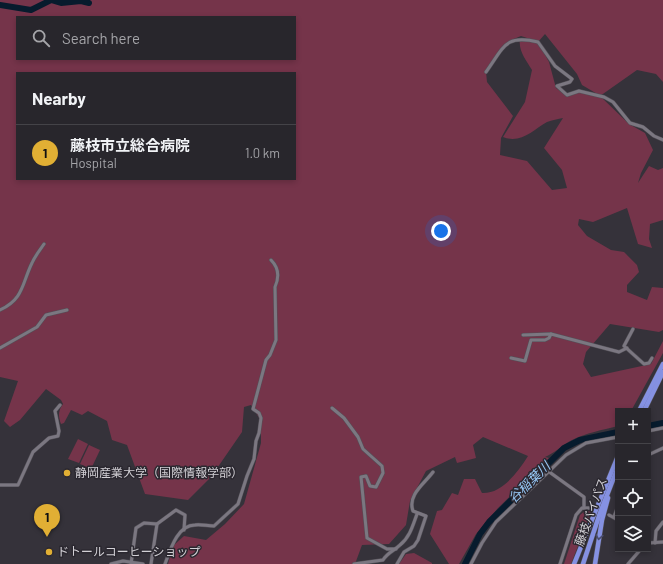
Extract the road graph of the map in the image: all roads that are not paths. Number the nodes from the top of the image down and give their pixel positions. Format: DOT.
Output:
graph roads {
  1 [pos="486,72"];
  2 [pos="663,140"];
  3 [pos="44,244"];
  4 [pos="271,260"];
  5 [pos="0,310"];
  6 [pos="67,310"];
  7 [pos="633,329"];
  8 [pos="550,334"];
  9 [pos="523,335"];
  10 [pos="0,348"];
  11 [pos="627,348"];
  12 [pos="511,358"];
  13 [pos="652,358"];
  14 [pos="663,364"];
  15 [pos="663,372"];
  16 [pos="60,405"];
  17 [pos="332,408"];
  18 [pos="641,408"];
  19 [pos="645,408"];
  20 [pos="663,428"];
  21 [pos="651,430"];
  22 [pos="615,438"];
  23 [pos="663,448"];
  24 [pos="651,454"];
  25 [pos="615,463"];
  26 [pos="548,471"];
  27 [pos="433,472"];
  28 [pos="614,477"];
  29 [pos="0,485"];
  30 [pos="584,508"];
  31 [pos="591,508"];
  32 [pos="417,514"];
  33 [pos="608,515"];
  34 [pos="614,517"];
  35 [pos="663,522"];
  36 [pos="157,524"];
  37 [pos="184,530"];
  38 [pos="663,542"];
  39 [pos="651,543"];
  40 [pos="655,543"];
  41 [pos="396,549"];
  42 [pos="638,552"];
  43 [pos="131,563"];
  44 [pos="111,564"];
  45 [pos="143,564"];
  46 [pos="151,564"];
  47 [pos="165,564"];
  48 [pos="354,564"];
  49 [pos="397,564"];
  50 [pos="471,564"];
  51 [pos="560,564"];
  52 [pos="574,564"];
  53 [pos="583,564"];
  54 [pos="596,564"];
  55 [pos="628,564"];
  1 -- 2 [label="street"];
  3 -- 5 [label="street"];
  4 -- 37 [label="street"];
  6 -- 10 [label="street"];
  7 -- 11 [label="street"];
  8 -- 9 [label="street"];
  8 -- 11 [label="street"];
  8 -- 12 [label="street"];
  11 -- 13 [label="street"];
  14 -- 18 [label="highway"];
  15 -- 19 [label="highway"];
  16 -- 29 [label="street"];
  17 -- 41 [label="street"];
  20 -- 21 [label="street"];
  22 -- 26 [label="street"];
  23 -- 24 [label="street"];
  25 -- 52 [label="highway"];
  26 -- 30 [label="street"];
  26 -- 50 [label="street"];
  27 -- 32 [label="street"];
  28 -- 53 [label="highway, 藤枝バイパス"];
  28 -- 54 [label="highway, one-way"];
  30 -- 31 [label="street"];
  30 -- 51 [label="street"];
  32 -- 41 [label="street"];
  32 -- 49 [label="street"];
  33 -- 34 [label="street"];
  35 -- 40 [label="street"];
  36 -- 37 [label="street"];
  36 -- 43 [label="street"];
  36 -- 46 [label="street"];
  37 -- 47 [label="street"];
  38 -- 40 [label="street"];
  39 -- 40 [label="street"];
  41 -- 48 [label="street"];
  42 -- 55 [label="street"];
  43 -- 44 [label="street"];
  43 -- 45 [label="street"];
}
